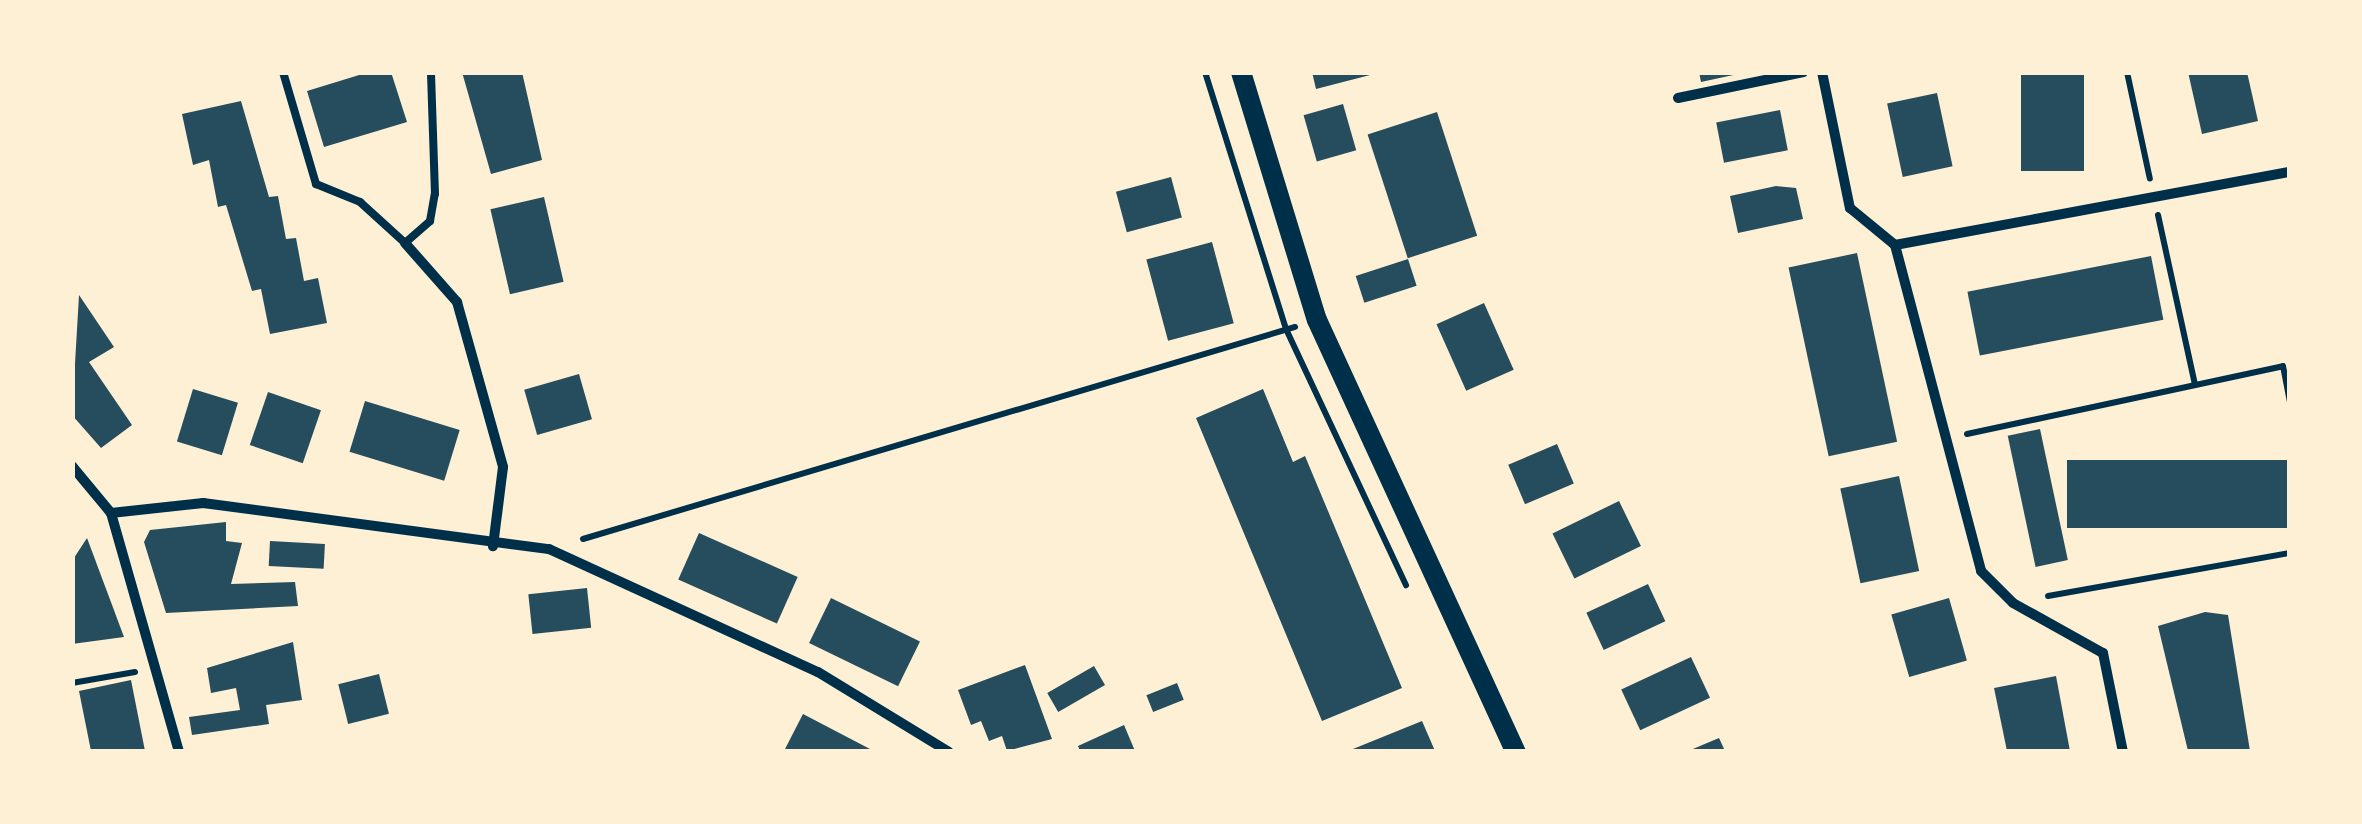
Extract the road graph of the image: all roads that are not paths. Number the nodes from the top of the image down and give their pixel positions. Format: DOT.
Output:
graph roads {
  1 [pos="283,72"];
  2 [pos="431,72"];
  3 [pos="1241,72"];
  4 [pos="1803,72"];
  5 [pos="1822,72"];
  6 [pos="1678,98"];
  7 [pos="2290,172"];
  8 [pos="405,243"];
  9 [pos="1895,245"];
  10 [pos="72,466"];
  11 [pos="110,514"];
  12 [pos="493,546"];
  13 [pos="178,752"];
  14 [pos="949,752"];
  15 [pos="1516,752"];
  16 [pos="2123,752"];
  1 -- 8 [label="lane"];
  2 -- 8 [label="lane"];
  3 -- 15 [label="main road"];
  4 -- 6 [label="street"];
  5 -- 9 [label="street"];
  7 -- 9 [label="street"];
  8 -- 12 [label="street"];
  9 -- 16 [label="street"];
  10 -- 11 [label="street"];
  11 -- 12 [label="street"];
  11 -- 13 [label="street"];
  12 -- 14 [label="street"];
}
